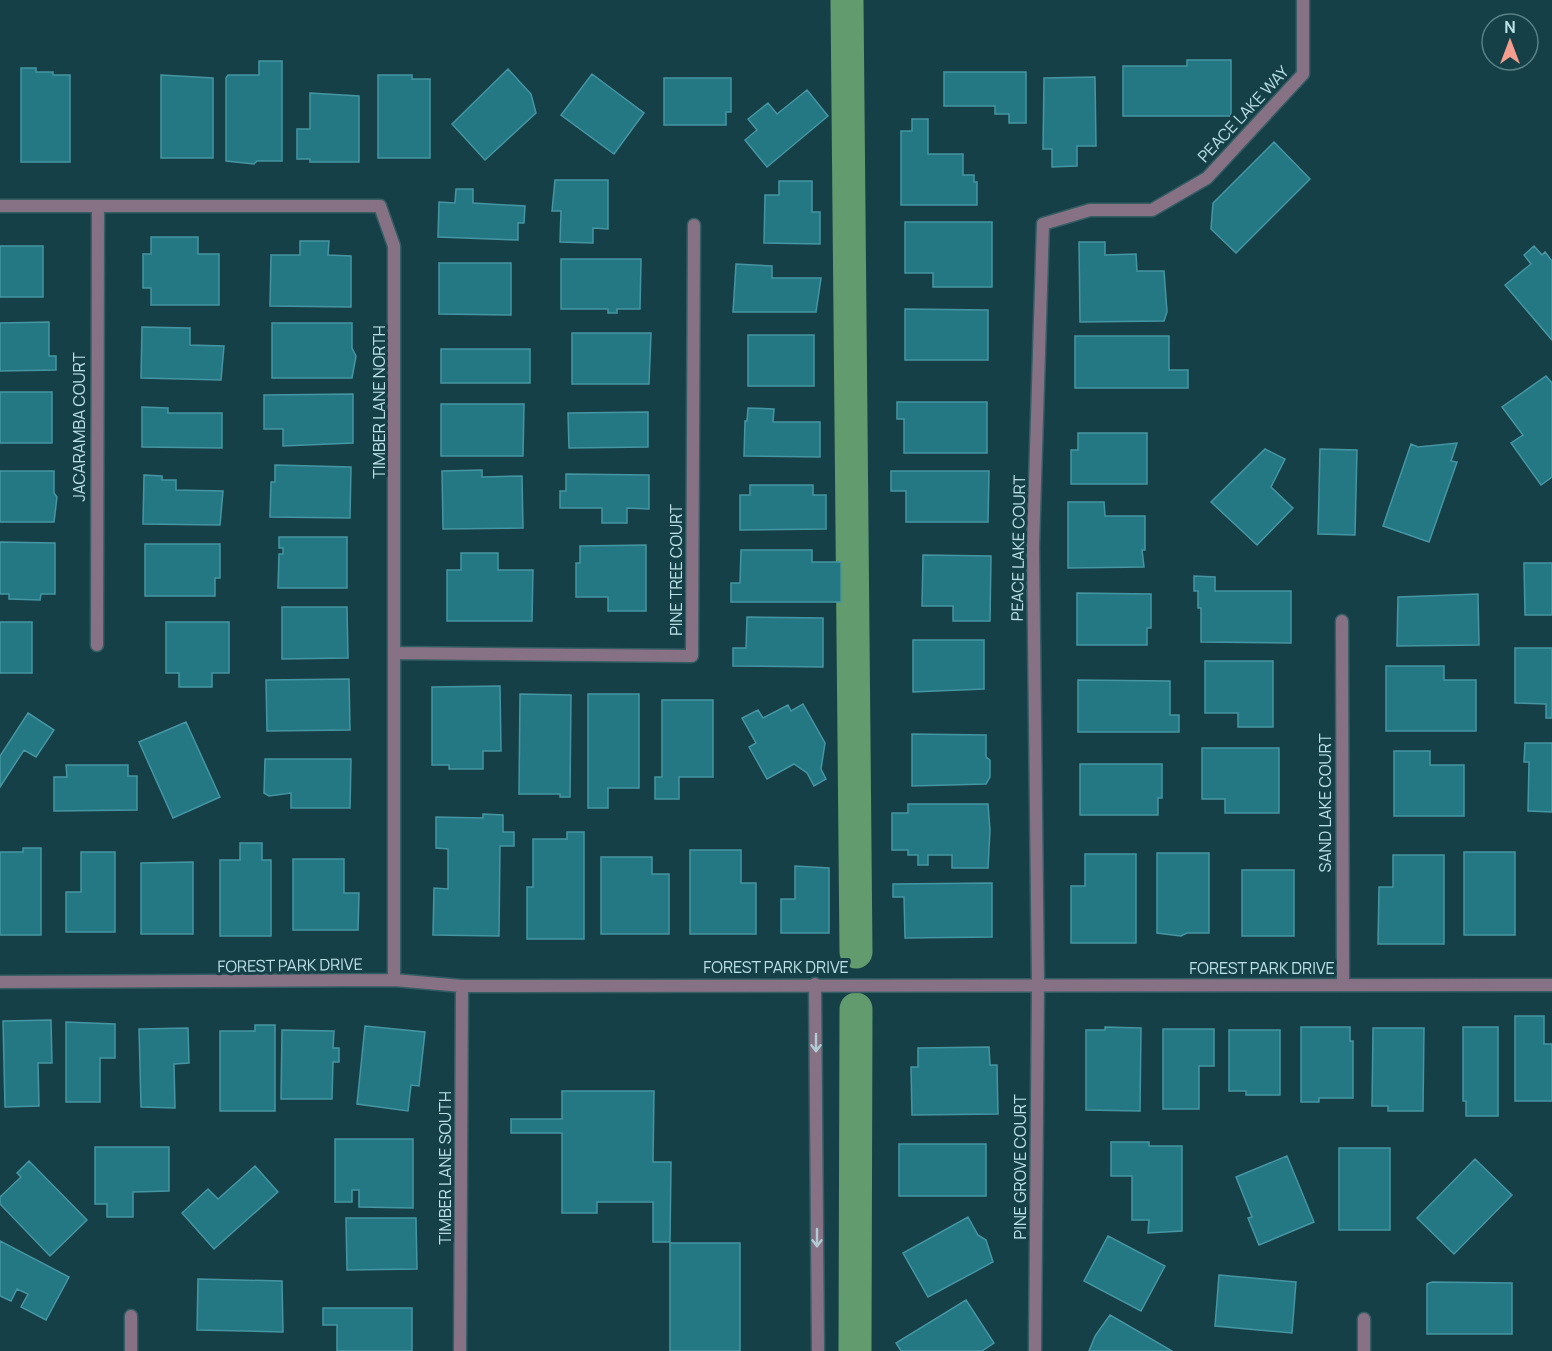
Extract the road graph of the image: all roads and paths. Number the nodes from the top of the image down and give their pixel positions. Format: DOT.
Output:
graph roads {
  1 [pos="1304,5"];
  2 [pos="0,207"];
  3 [pos="98,208"];
  4 [pos="1152,210"];
  5 [pos="694,225"];
  6 [pos="1342,621"];
  7 [pos="97,645"];
  8 [pos="396,653"];
  9 [pos="394,980"];
  10 [pos="0,982"];
  11 [pos="815,984"];
  12 [pos="1038,984"];
  13 [pos="1343,984"];
  14 [pos="1552,985"];
  15 [pos="462,986"];
  16 [pos="131,1316"];
  17 [pos="1364,1319"];
  18 [pos="131,1351"];
  19 [pos="460,1351"];
  20 [pos="818,1351"];
  21 [pos="1035,1351"];
  22 [pos="1364,1351"];
  1 -- 4 [label="street, PEACE LAKE WAY"];
  2 -- 3 [label="street, TIMBER LANE NORTH"];
  3 -- 7 [label="street, JACARAMBA COURT"];
  3 -- 8 [label="street, TIMBER LANE NORTH"];
  4 -- 12 [label="street, PEACE LAKE COURT"];
  5 -- 8 [label="street, PINE TREE COURT"];
  6 -- 13 [label="street, SAND LAKE COURT"];
  8 -- 9 [label="street, TIMBER LANE NORTH"];
  9 -- 10 [label="street, FOREST PARK DRIVE"];
  9 -- 15 [label="street, FOREST PARK DRIVE"];
  11 -- 12 [label="street, FOREST PARK DRIVE"];
  11 -- 15 [label="street, FOREST PARK DRIVE"];
  11 -- 20 [label="street, one-way"];
  12 -- 13 [label="street, FOREST PARK DRIVE"];
  12 -- 21 [label="street, PINE GROVE COURT"];
  13 -- 14 [label="street, FOREST PARK DRIVE"];
  15 -- 19 [label="street, TIMBER LANE SOUTH"];
  16 -- 18 [label="street"];
  17 -- 22 [label="street"];
}
